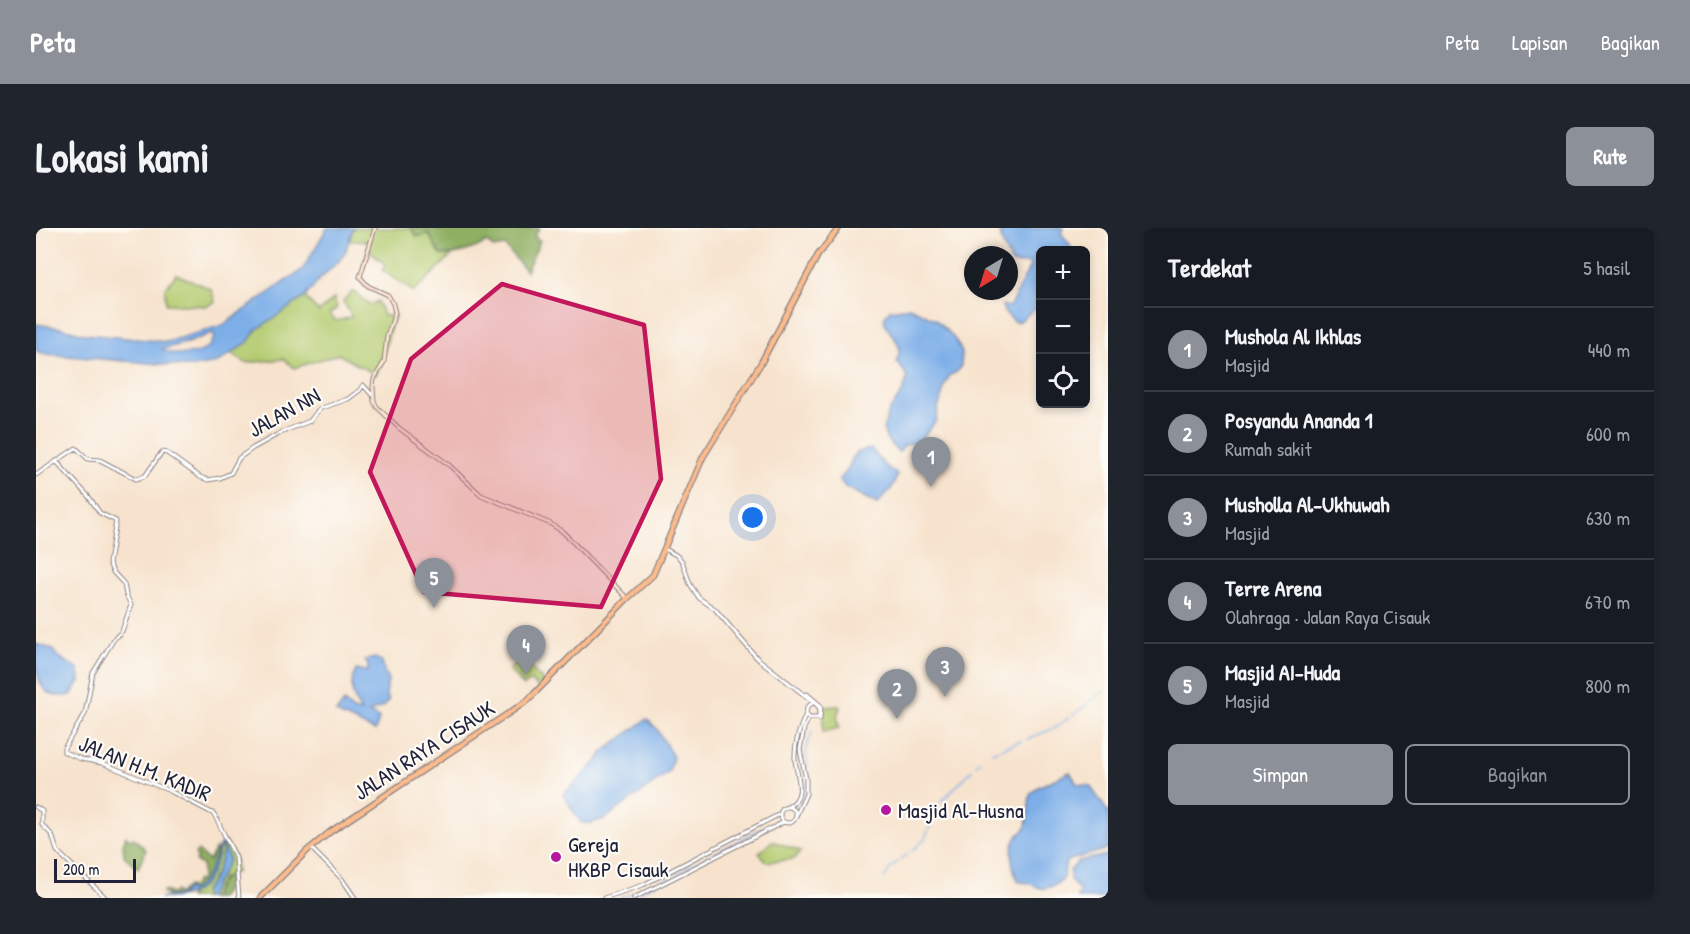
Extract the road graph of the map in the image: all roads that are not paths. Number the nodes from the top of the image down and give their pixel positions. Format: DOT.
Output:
graph roads {
  1 [pos="375,228"];
  2 [pos="839,228"];
  3 [pos="373,396"];
  4 [pos="56,461"];
  5 [pos="36,475"];
  6 [pos="664,549"];
  7 [pos="627,598"];
  8 [pos="806,696"];
  9 [pos="814,702"];
  10 [pos="807,707"];
  11 [pos="806,714"];
  12 [pos="809,718"];
  13 [pos="818,718"];
  14 [pos="789,806"];
  15 [pos="36,807"];
  16 [pos="780,814"];
  17 [pos="796,816"];
  18 [pos="784,822"];
  19 [pos="310,848"];
  20 [pos="669,871"];
  21 [pos="673,878"];
  22 [pos="106,898"];
  23 [pos="239,898"];
  24 [pos="260,898"];
  25 [pos="355,898"];
  26 [pos="604,898"];
  27 [pos="634,898"];
  1 -- 3 [label="main road"];
  2 -- 6 [label="main road, JALAN RAYA CISAUK"];
  3 -- 4 [label="street, JALAN NN"];
  3 -- 7 [label="main road"];
  4 -- 5 [label="street, JALAN NN"];
  4 -- 23 [label="street, JALAN H.M. KADIR"];
  6 -- 7 [label="main road, JALAN RAYA CISAUK"];
  6 -- 8 [label="street"];
  7 -- 19 [label="main road, JALAN RAYA CISAUK"];
  8 -- 9 [label="street"];
  8 -- 10 [label="street"];
  8 -- 13 [label="street"];
  9 -- 10 [label="street"];
  9 -- 13 [label="street"];
  10 -- 11 [label="street"];
  11 -- 12 [label="street"];
  11 -- 14 [label="street"];
  12 -- 13 [label="street"];
  12 -- 17 [label="street"];
  14 -- 16 [label="street"];
  14 -- 17 [label="street"];
  15 -- 22 [label="street"];
  16 -- 18 [label="street"];
  16 -- 20 [label="street"];
  17 -- 18 [label="street"];
  18 -- 21 [label="street"];
  19 -- 24 [label="main road, JALAN RAYA CISAUK"];
  19 -- 25 [label="street"];
  20 -- 21 [label="street"];
  20 -- 26 [label="street"];
  21 -- 27 [label="street"];
}
